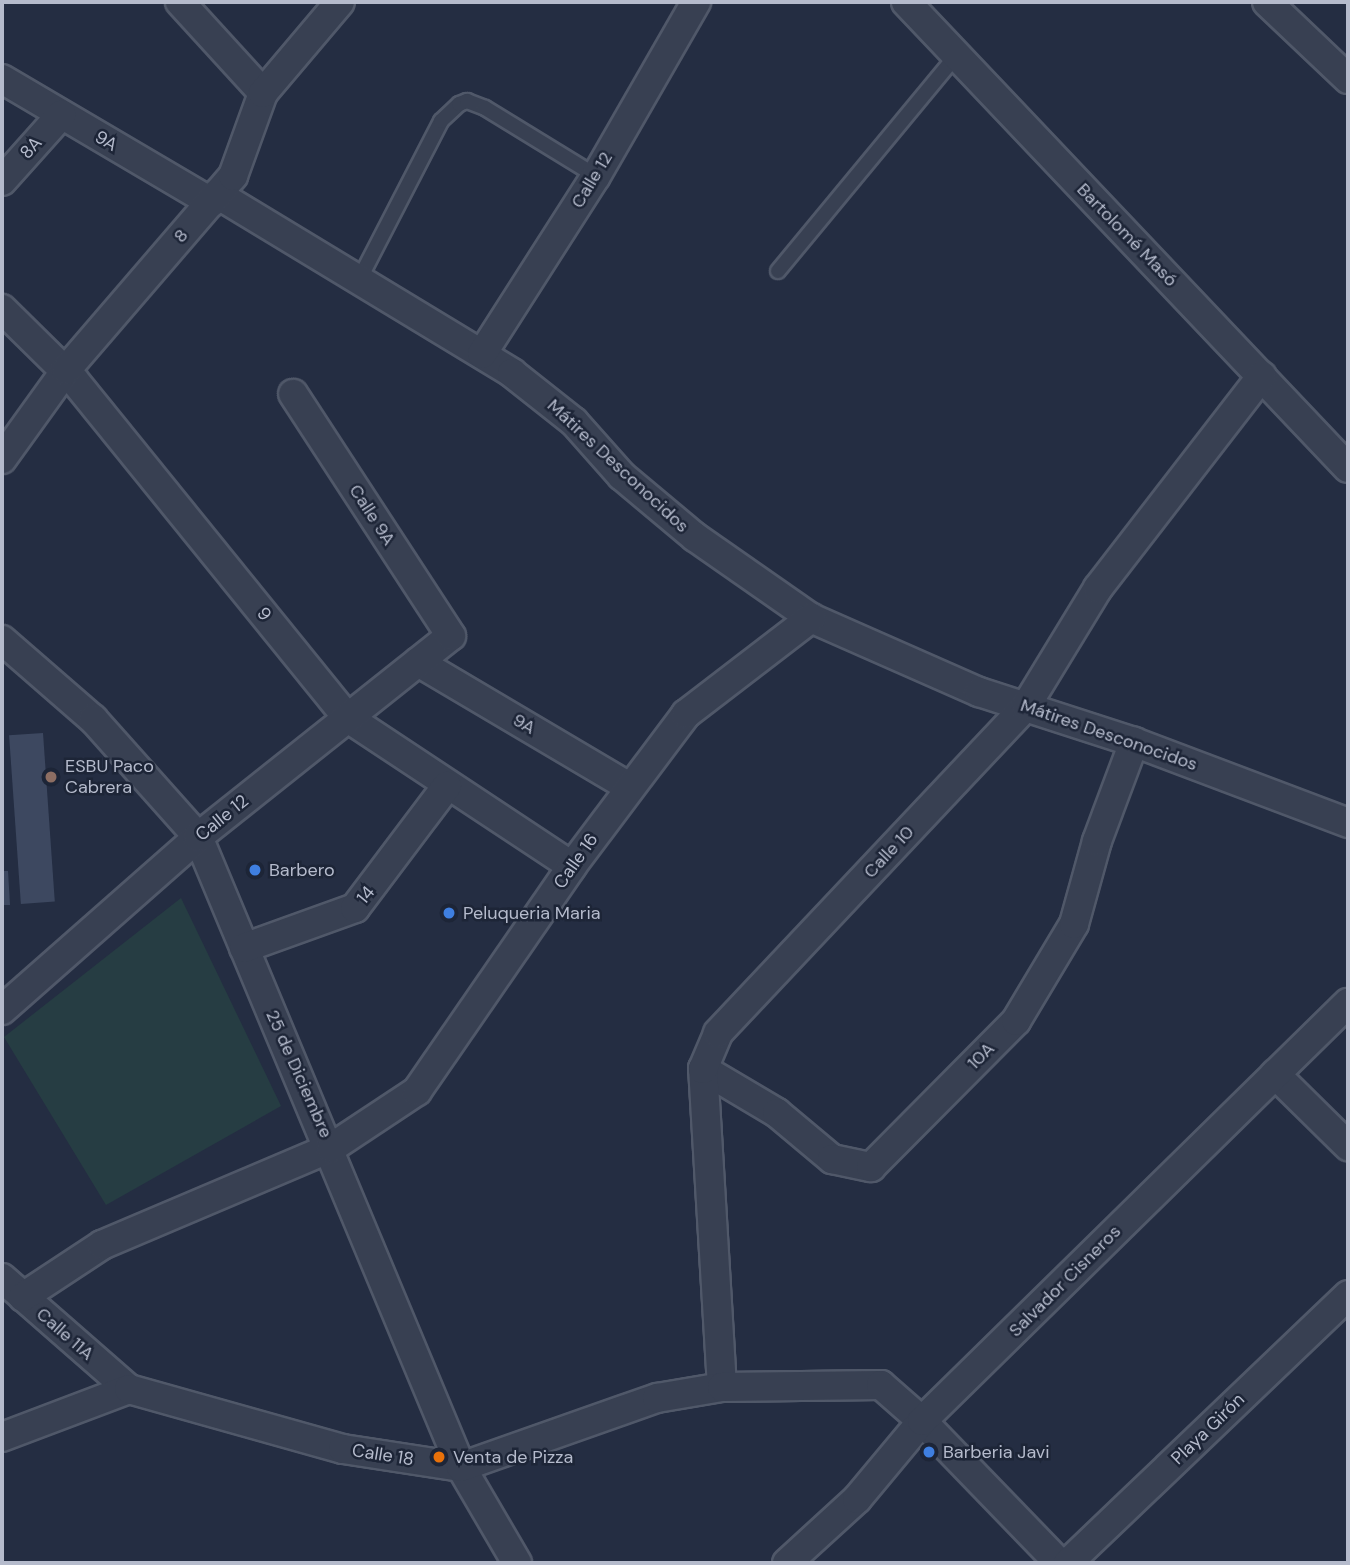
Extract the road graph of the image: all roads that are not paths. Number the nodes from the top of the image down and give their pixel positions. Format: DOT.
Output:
graph roads {
  1 [pos="180,2"];
  2 [pos="340,2"];
  3 [pos="696,2"];
  4 [pos="906,2"];
  5 [pos="1267,2"];
  6 [pos="956,56"];
  7 [pos="2,79"];
  8 [pos="1348,79"];
  9 [pos="263,93"];
  10 [pos="61,116"];
  11 [pos="596,176"];
  12 [pos="2,181"];
  13 [pos="214,198"];
  14 [pos="778,271"];
  15 [pos="359,280"];
  16 [pos="2,309"];
  17 [pos="482,354"];
  18 [pos="66,370"];
  19 [pos="1262,376"];
  20 [pos="293,394"];
  21 [pos="2,459"];
  22 [pos="1348,468"];
  23 [pos="811,618"];
  24 [pos="450,636"];
  25 [pos="2,640"];
  26 [pos="418,662"];
  27 [pos="1026,706"];
  28 [pos="348,718"];
  29 [pos="1134,742"];
  30 [pos="447,786"];
  31 [pos="629,787"];
  32 [pos="1348,823"];
  33 [pos="198,836"];
  34 [pos="572,866"];
  35 [pos="243,948"];
  36 [pos="1348,1003"];
  37 [pos="2,1010"];
  38 [pos="703,1069"];
  39 [pos="1275,1074"];
  40 [pos="1348,1146"];
  41 [pos="331,1148"];
  42 [pos="2,1278"];
  43 [pos="1348,1295"];
  44 [pos="23,1297"];
  45 [pos="722,1387"];
  46 [pos="129,1389"];
  47 [pos="922,1421"];
  48 [pos="2,1437"];
  49 [pos="461,1467"];
  50 [pos="517,1563"];
  51 [pos="787,1563"];
  52 [pos="1059,1563"];
  53 [pos="1068,1563"];
  1 -- 9 [label="street"];
  2 -- 9 [label="street, 8"];
  3 -- 11 [label="street, Calle 12"];
  4 -- 6 [label="street, Bartolomé Masó"];
  5 -- 8 [label="street"];
  6 -- 14 [label="lane"];
  6 -- 19 [label="street, Bartolomé Masó"];
  7 -- 10 [label="street, 9A"];
  9 -- 13 [label="street, 8"];
  10 -- 12 [label="street, 8A"];
  10 -- 13 [label="street, 9A"];
  11 -- 15 [label="lane"];
  11 -- 17 [label="street, Calle 12"];
  13 -- 15 [label="street, Mátires Desconocidos"];
  13 -- 18 [label="street, 8"];
  15 -- 17 [label="street, Mátires Desconocidos"];
  16 -- 18 [label="street, 9"];
  17 -- 23 [label="street, Mátires Desconocidos"];
  18 -- 21 [label="street, 8"];
  18 -- 28 [label="street, 9"];
  19 -- 22 [label="street, Bartolomé Masó"];
  19 -- 27 [label="street, Calle 10"];
  20 -- 24 [label="street, Calle 9A"];
  23 -- 27 [label="street, Mátires Desconocidos"];
  23 -- 31 [label="street, Calle 16"];
  24 -- 26 [label="street, Calle 12"];
  25 -- 33 [label="street, 25 de Diciembre"];
  26 -- 28 [label="street, Calle 12"];
  26 -- 31 [label="street, 9A"];
  27 -- 29 [label="street, Mátires Desconocidos"];
  27 -- 38 [label="street, Calle 10"];
  28 -- 30 [label="street, 9"];
  28 -- 33 [label="street, Calle 12"];
  29 -- 32 [label="street, Mátires Desconocidos"];
  29 -- 38 [label="street, 10A"];
  30 -- 34 [label="street, 9"];
  30 -- 35 [label="street, 14"];
  31 -- 34 [label="street, Calle 16"];
  33 -- 35 [label="street, 25 de Diciembre"];
  33 -- 37 [label="street, Calle 12"];
  34 -- 41 [label="street, Calle 16"];
  35 -- 41 [label="street, 25 de Diciembre"];
  36 -- 39 [label="street, Salvador Cisneros"];
  38 -- 45 [label="street, Calle 10"];
  39 -- 40 [label="street"];
  39 -- 47 [label="street, Salvador Cisneros"];
  41 -- 44 [label="street, Calle 16"];
  41 -- 49 [label="street, 25 de Diciembre"];
  42 -- 44 [label="street, Calle 11A"];
  43 -- 53 [label="street, Playa Girón"];
  44 -- 46 [label="street, Calle 11A"];
  45 -- 47 [label="street, Calle 18"];
  45 -- 49 [label="street, Calle 18"];
  46 -- 48 [label="street"];
  46 -- 49 [label="street, Calle 18"];
  47 -- 51 [label="street, Salvador Cisneros"];
  47 -- 52 [label="street, Calle 18"];
  49 -- 50 [label="street, 25 de Diciembre"];
}
